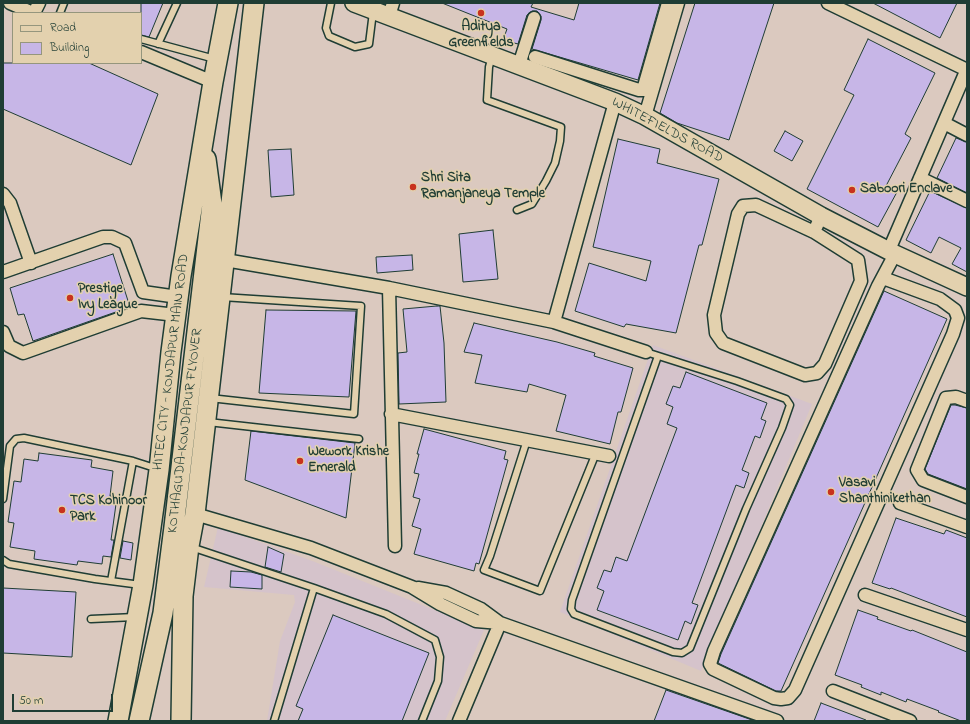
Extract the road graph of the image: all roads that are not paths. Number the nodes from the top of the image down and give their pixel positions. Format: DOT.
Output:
graph roads {
  1 [pos="10,3"];
  2 [pos="39,3"];
  3 [pos="177,3"];
  4 [pos="228,3"];
  5 [pos="254,3"];
  6 [pos="331,3"];
  7 [pos="354,3"];
  8 [pos="668,3"];
  9 [pos="678,3"];
  10 [pos="828,3"];
  11 [pos="373,10"];
  12 [pos="391,10"];
  13 [pos="32,12"];
  14 [pos="34,12"];
  15 [pos="534,18"];
  16 [pos="142,39"];
  17 [pos="158,44"];
  18 [pos="142,52"];
  19 [pos="492,55"];
  20 [pos="535,57"];
  21 [pos="218,60"];
  22 [pos="519,65"];
  23 [pos="967,70"];
  24 [pos="213,82"];
  25 [pos="615,102"];
  26 [pos="646,116"];
  27 [pos="944,123"];
  28 [pos="967,134"];
  29 [pos="203,139"];
  30 [pos="920,178"];
  31 [pos="3,194"];
  32 [pos="967,201"];
  33 [pos="517,210"];
  34 [pos="821,216"];
  35 [pos="814,232"];
  36 [pos="892,252"];
  37 [pos="225,260"];
  38 [pos="31,263"];
  39 [pos="3,272"];
  40 [pos="883,278"];
  41 [pos="967,287"];
  42 [pos="389,288"];
  43 [pos="143,292"];
  44 [pos="220,296"];
  45 [pos="172,305"];
  46 [pos="141,311"];
  47 [pos="554,322"];
  48 [pos="3,332"];
  49 [pos="646,352"];
  50 [pos="658,356"];
  51 [pos="209,398"];
  52 [pos="967,401"];
  53 [pos="391,414"];
  54 [pos="206,422"];
  55 [pos="359,439"];
  56 [pos="528,440"];
  57 [pos="596,453"];
  58 [pos="609,456"];
  59 [pos="623,458"];
  60 [pos="133,461"];
  61 [pos="159,470"];
  62 [pos="967,497"];
  63 [pos="3,499"];
  64 [pos="900,503"];
  65 [pos="195,514"];
  66 [pos="967,527"];
  67 [pos="189,546"];
  68 [pos="395,546"];
  69 [pos="3,560"];
  70 [pos="111,581"];
  71 [pos="143,585"];
  72 [pos="314,588"];
  73 [pos="865,595"];
  74 [pos="137,617"];
  75 [pos="91,619"];
  76 [pos="500,623"];
  77 [pos="967,630"];
  78 [pos="833,691"];
  79 [pos="118,721"];
  80 [pos="139,721"];
  81 [pos="181,721"];
  82 [pos="274,721"];
  83 [pos="422,721"];
  84 [pos="459,721"];
  85 [pos="777,721"];
  86 [pos="910,721"];
  1 -- 13 [label="street"];
  2 -- 14 [label="street"];
  3 -- 17 [label="lane"];
  4 -- 21 [label="main road, HITEC CITY - KONDAPUR MAIN ROAD"];
  5 -- 37 [label="main road"];
  6 -- 11 [label="lane"];
  7 -- 11 [label="street, WHITEFIELDS ROAD"];
  8 -- 20 [label="street"];
  9 -- 26 [label="street"];
  10 -- 23 [label="street"];
  11 -- 12 [label="street, WHITEFIELDS ROAD"];
  12 -- 19 [label="street, WHITEFIELDS ROAD"];
  15 -- 22 [label="street"];
  16 -- 17 [label="lane"];
  17 -- 21 [label="lane"];
  18 -- 24 [label="street"];
  19 -- 22 [label="street, WHITEFIELDS ROAD"];
  19 -- 33 [label="lane"];
  21 -- 24 [label="main road, HITEC CITY - KONDAPUR MAIN ROAD"];
  22 -- 25 [label="street, WHITEFIELDS ROAD"];
  23 -- 27 [label="street"];
  24 -- 29 [label="main road, HITEC CITY - KONDAPUR MAIN ROAD"];
  25 -- 26 [label="street, WHITEFIELDS ROAD"];
  25 -- 47 [label="street"];
  26 -- 34 [label="street, WHITEFIELDS ROAD"];
  27 -- 28 [label="street"];
  27 -- 30 [label="street"];
  29 -- 45 [label="main road, HITEC CITY - KONDAPUR MAIN ROAD"];
  29 -- 80 [label="main road, KOTHAGUDA-KONDAPUR FLYOVER"];
  30 -- 32 [label="street"];
  30 -- 36 [label="street"];
  31 -- 38 [label="street"];
  34 -- 35 [label="street"];
  34 -- 36 [label="street, WHITEFIELDS ROAD"];
  35 -- 35 [label="street"];
  36 -- 40 [label="street"];
  36 -- 41 [label="street, WHITEFIELDS ROAD"];
  37 -- 42 [label="street"];
  37 -- 44 [label="main road"];
  38 -- 39 [label="street"];
  38 -- 43 [label="street"];
  40 -- 40 [label="street"];
  42 -- 47 [label="street"];
  42 -- 53 [label="street"];
  43 -- 45 [label="street"];
  43 -- 46 [label="street"];
  44 -- 51 [label="main road"];
  44 -- 51 [label="lane"];
  45 -- 46 [label="street"];
  45 -- 61 [label="main road, HITEC CITY - KONDAPUR MAIN ROAD"];
  46 -- 48 [label="street"];
  47 -- 49 [label="street"];
  49 -- 50 [label="lane"];
  50 -- 59 [label="lane"];
  50 -- 59 [label="lane"];
  51 -- 54 [label="main road"];
  52 -- 62 [label="street"];
  53 -- 56 [label="street"];
  53 -- 68 [label="street"];
  54 -- 55 [label="lane"];
  54 -- 65 [label="main road"];
  56 -- 57 [label="street"];
  56 -- 57 [label="lane"];
  57 -- 58 [label="street"];
  58 -- 59 [label="lane"];
  60 -- 61 [label="lane"];
  60 -- 63 [label="lane"];
  60 -- 70 [label="lane"];
  61 -- 71 [label="main road, HITEC CITY - KONDAPUR MAIN ROAD"];
  64 -- 66 [label="street"];
  65 -- 67 [label="main road"];
  65 -- 76 [label="street"];
  67 -- 72 [label="lane"];
  67 -- 81 [label="main road"];
  69 -- 70 [label="lane"];
  70 -- 71 [label="lane"];
  71 -- 74 [label="main road, HITEC CITY - KONDAPUR MAIN ROAD"];
  72 -- 82 [label="lane"];
  72 -- 83 [label="lane"];
  73 -- 77 [label="street"];
  74 -- 75 [label="lane"];
  74 -- 79 [label="main road, HITEC CITY - KONDAPUR MAIN ROAD"];
  76 -- 84 [label="street"];
  76 -- 85 [label="street"];
  78 -- 86 [label="street"];
}
